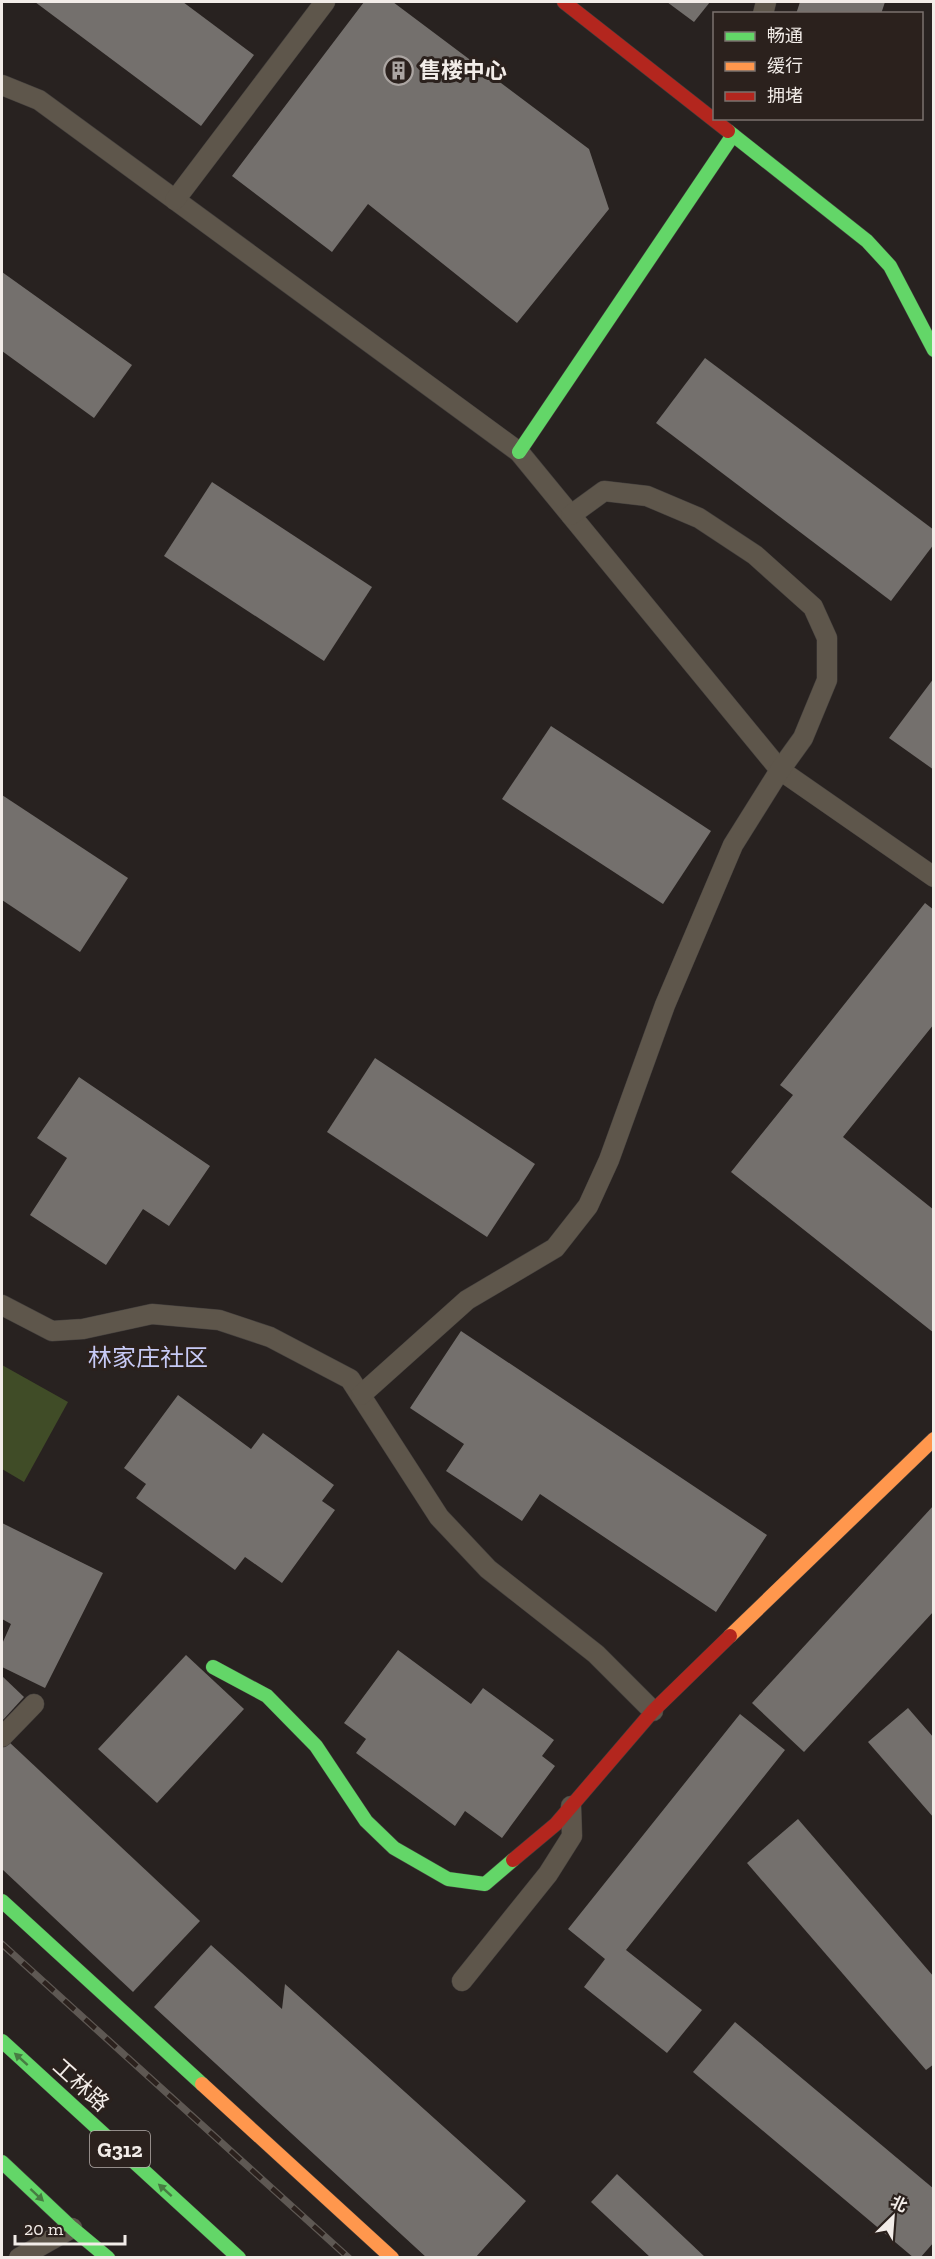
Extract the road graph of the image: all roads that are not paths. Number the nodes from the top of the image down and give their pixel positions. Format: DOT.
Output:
graph roads {
  1 [pos="326,2"];
  2 [pos="564,2"];
  3 [pos="2,85"];
  4 [pos="713,111"];
  5 [pos="735,127"];
  6 [pos="175,200"];
  7 [pos="933,350"];
  8 [pos="519,452"];
  9 [pos="571,515"];
  10 [pos="780,770"];
  11 [pos="933,877"];
  12 [pos="2,1305"];
  13 [pos="361,1395"];
  14 [pos="933,1439"];
  15 [pos="213,1667"];
  16 [pos="34,1704"];
  17 [pos="653,1711"];
  18 [pos="2,1737"];
  19 [pos="572,1806"];
  20 [pos="2,1901"];
  21 [pos="462,1981"];
  22 [pos="2,2041"];
  23 [pos="2,2162"];
  24 [pos="72,2228"];
  25 [pos="19,2258"];
  26 [pos="99,2258"];
  27 [pos="108,2258"];
  28 [pos="239,2258"];
  29 [pos="392,2258"];
  1 -- 6 [label="lane"];
  2 -- 4 [label="main road"];
  3 -- 6 [label="lane"];
  5 -- 7 [label="main road"];
  5 -- 8 [label="main road"];
  6 -- 8 [label="lane"];
  8 -- 9 [label="lane"];
  9 -- 10 [label="lane"];
  9 -- 10 [label="lane"];
  10 -- 11 [label="lane"];
  10 -- 13 [label="lane"];
  12 -- 13 [label="lane"];
  13 -- 17 [label="lane"];
  14 -- 17 [label="main road"];
  15 -- 19 [label="main road"];
  16 -- 18 [label="lane"];
  17 -- 19 [label="main road"];
  19 -- 21 [label="lane"];
  20 -- 29 [label="main road"];
  28 -- 22 [label="main road, 工林路 / G312, one-way"];
  23 -- 24 [label="main road, one-way"];
  24 -- 25 [label="lane"];
  24 -- 26 [label="main road"];
  24 -- 27 [label="main road"];
}
